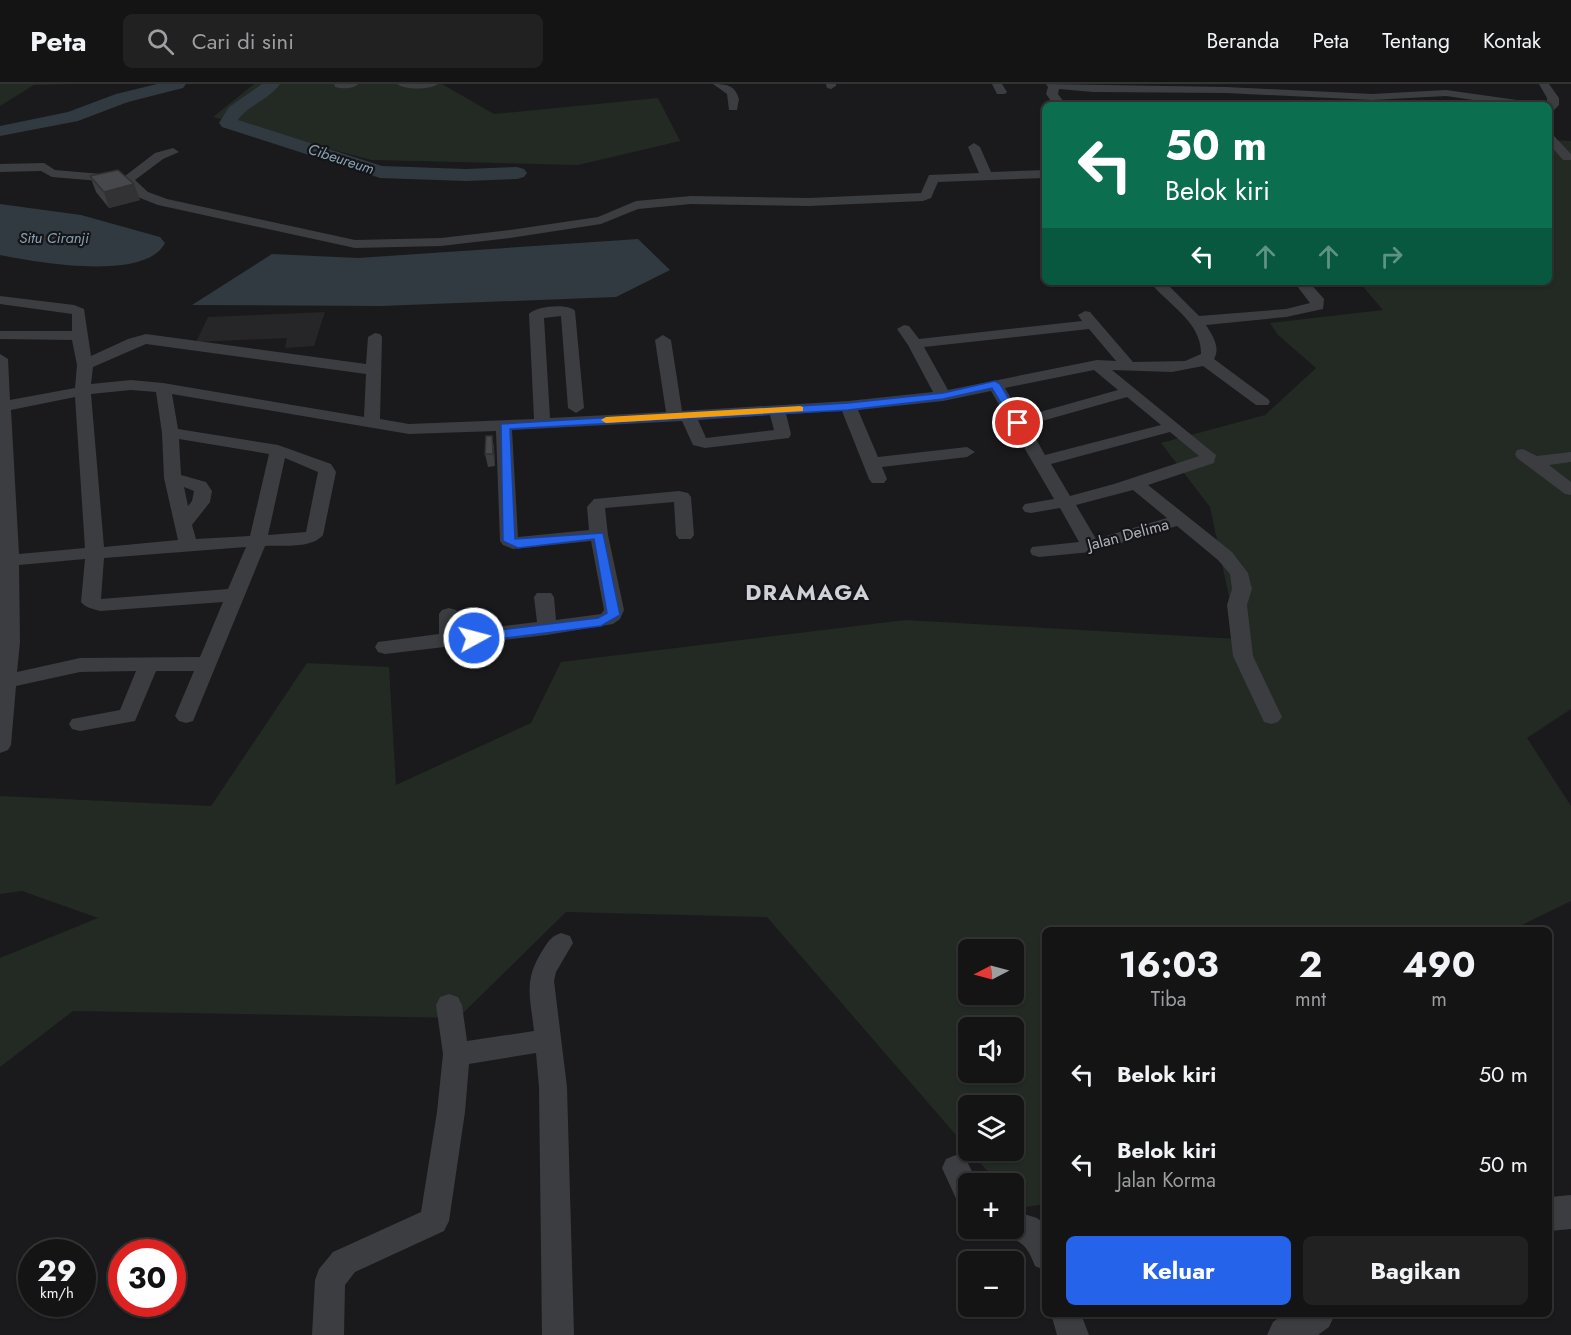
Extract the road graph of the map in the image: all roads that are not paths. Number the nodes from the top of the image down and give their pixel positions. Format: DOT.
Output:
graph roads {
  1 [pos="352,84"];
  2 [pos="402,84"];
  3 [pos="433,84"];
  4 [pos="718,84"];
  5 [pos="1297,84"];
  6 [pos="1544,84"];
  7 [pos="339,85"];
  8 [pos="1052,85"];
  9 [pos="1152,89"];
  10 [pos="1113,90"];
  11 [pos="1306,93"];
  12 [pos="1336,95"];
  13 [pos="1058,102"];
  14 [pos="1123,102"];
  15 [pos="1156,102"];
  16 [pos="1325,102"];
  17 [pos="1510,102"];
  18 [pos="733,108"];
  19 [pos="1553,109"];
  20 [pos="1552,140"];
  21 [pos="974,147"];
  22 [pos="173,152"];
  23 [pos="1569,157"];
  24 [pos="1552,159"];
  25 [pos="0,168"];
  26 [pos="1042,174"];
  27 [pos="987,176"];
  28 [pos="128,180"];
  29 [pos="1160,285"];
  30 [pos="1304,285"];
  31 [pos="0,300"];
  32 [pos="1196,321"];
  33 [pos="904,329"];
  34 [pos="0,335"];
  35 [pos="79,336"];
  36 [pos="375,337"];
  37 [pos="663,340"];
  38 [pos="915,344"];
  39 [pos="0,359"];
  40 [pos="1205,360"];
  41 [pos="1127,364"];
  42 [pos="85,365"];
  43 [pos="1097,366"];
  44 [pos="374,370"];
  45 [pos="995,384"];
  46 [pos="163,388"];
  47 [pos="83,391"];
  48 [pos="1129,392"];
  49 [pos="943,396"];
  50 [pos="1262,402"];
  51 [pos="848,406"];
  52 [pos="1,407"];
  53 [pos="576,408"];
  54 [pos="777,410"];
  55 [pos="682,415"];
  56 [pos="372,423"];
  57 [pos="1018,423"];
  58 [pos="543,424"];
  59 [pos="504,426"];
  60 [pos="1172,427"];
  61 [pos="170,433"];
  62 [pos="278,450"];
  63 [pos="967,452"];
  64 [pos="1571,457"];
  65 [pos="1041,461"];
  66 [pos="872,463"];
  67 [pos="173,478"];
  68 [pos="878,479"];
  69 [pos="1136,484"];
  70 [pos="1571,490"];
  71 [pos="1065,503"];
  72 [pos="1031,508"];
  73 [pos="1180,520"];
  74 [pos="183,525"];
  75 [pos="599,535"];
  76 [pos="685,535"];
  77 [pos="258,540"];
  78 [pos="188,545"];
  79 [pos="1090,546"];
  80 [pos="1039,551"];
  81 [pos="95,554"];
  82 [pos="5,560"];
  83 [pos="234,595"];
  84 [pos="544,597"];
  85 [pos="449,614"];
  86 [pos="5,623"];
  87 [pos="547,629"];
  88 [pos="462,639"];
  89 [pos="385,647"];
  90 [pos="149,664"];
  91 [pos="206,664"];
  92 [pos="7,681"];
  93 [pos="186,716"];
  94 [pos="1271,717"];
  95 [pos="80,724"];
  96 [pos="0,745"];
  97 [pos="561,943"];
  98 [pos="449,1005"];
  99 [pos="549,1042"];
  100 [pos="456,1054"];
  101 [pos="956,1168"];
  102 [pos="958,1173"];
  103 [pos="1571,1212"];
  104 [pos="1552,1214"];
  105 [pos="1024,1228"];
  106 [pos="1042,1246"];
  107 [pos="1067,1317"];
  108 [pos="1312,1317"];
  109 [pos="328,1335"];
  110 [pos="558,1335"];
  111 [pos="1073,1335"];
  112 [pos="1287,1335"];
  1 -- 7 [label="street"];
  2 -- 3 [label="street"];
  4 -- 18 [label="street"];
  5 -- 11 [label="street"];
  6 -- 19 [label="street"];
  8 -- 10 [label="street"];
  8 -- 13 [label="street"];
  9 -- 10 [label="street"];
  9 -- 11 [label="street"];
  9 -- 15 [label="street"];
  10 -- 14 [label="street"];
  11 -- 12 [label="street"];
  12 -- 16 [label="street"];
  12 -- 17 [label="street"];
  20 -- 23 [label="street"];
  21 -- 27 [label="street"];
  22 -- 28 [label="street"];
  23 -- 24 [label="street"];
  25 -- 28 [label="street"];
  26 -- 27 [label="street"];
  27 -- 28 [label="street"];
  29 -- 32 [label="street"];
  30 -- 32 [label="street"];
  31 -- 35 [label="street"];
  32 -- 40 [label="street"];
  33 -- 38 [label="street"];
  34 -- 35 [label="street"];
  35 -- 42 [label="street"];
  36 -- 44 [label="street"];
  37 -- 55 [label="street"];
  38 -- 41 [label="street"];
  38 -- 49 [label="street"];
  39 -- 52 [label="street"];
  40 -- 41 [label="street"];
  40 -- 50 [label="street"];
  41 -- 43 [label="street"];
  42 -- 44 [label="street"];
  42 -- 47 [label="street"];
  43 -- 45 [label="street"];
  43 -- 48 [label="street"];
  44 -- 56 [label="street"];
  45 -- 49 [label="street"];
  45 -- 57 [label="street"];
  46 -- 47 [label="street"];
  46 -- 56 [label="street"];
  46 -- 61 [label="street"];
  47 -- 52 [label="street"];
  47 -- 81 [label="street"];
  48 -- 57 [label="street"];
  48 -- 60 [label="street"];
  49 -- 51 [label="street"];
  51 -- 54 [label="street"];
  51 -- 66 [label="street"];
  52 -- 82 [label="street"];
  53 -- 58 [label="street"];
  54 -- 55 [label="street"];
  54 -- 55 [label="street"];
  55 -- 58 [label="street"];
  56 -- 59 [label="street"];
  57 -- 65 [label="street"];
  58 -- 59 [label="street"];
  59 -- 75 [label="street"];
  60 -- 65 [label="street"];
  60 -- 69 [label="street"];
  61 -- 62 [label="street"];
  61 -- 67 [label="street"];
  62 -- 77 [label="street"];
  62 -- 77 [label="street"];
  63 -- 66 [label="street"];
  64 -- 70 [label="street"];
  65 -- 71 [label="street"];
  66 -- 68 [label="street"];
  67 -- 74 [label="street"];
  67 -- 74 [label="street"];
  69 -- 71 [label="street"];
  69 -- 73 [label="street"];
  71 -- 72 [label="street"];
  71 -- 79 [label="street"];
  73 -- 79 [label="street, Jalan Delima"];
  73 -- 94 [label="street"];
  74 -- 78 [label="street"];
  75 -- 76 [label="street"];
  75 -- 87 [label="street"];
  77 -- 78 [label="street"];
  77 -- 83 [label="street"];
  78 -- 81 [label="street"];
  79 -- 80 [label="street, Jalan Delima"];
  81 -- 82 [label="street"];
  81 -- 83 [label="street"];
  82 -- 86 [label="street"];
  83 -- 91 [label="street"];
  84 -- 87 [label="street"];
  85 -- 88 [label="street"];
  86 -- 92 [label="street"];
  87 -- 88 [label="street"];
  88 -- 89 [label="street"];
  90 -- 91 [label="street"];
  90 -- 92 [label="street"];
  90 -- 95 [label="street"];
  91 -- 93 [label="street"];
  92 -- 96 [label="street"];
  97 -- 99 [label="street"];
  98 -- 100 [label="street"];
  99 -- 100 [label="street"];
  99 -- 110 [label="street"];
  100 -- 109 [label="street"];
  101 -- 102 [label="street"];
  103 -- 104 [label="street"];
  105 -- 106 [label="street"];
  107 -- 111 [label="street"];
  108 -- 112 [label="street"];
}
